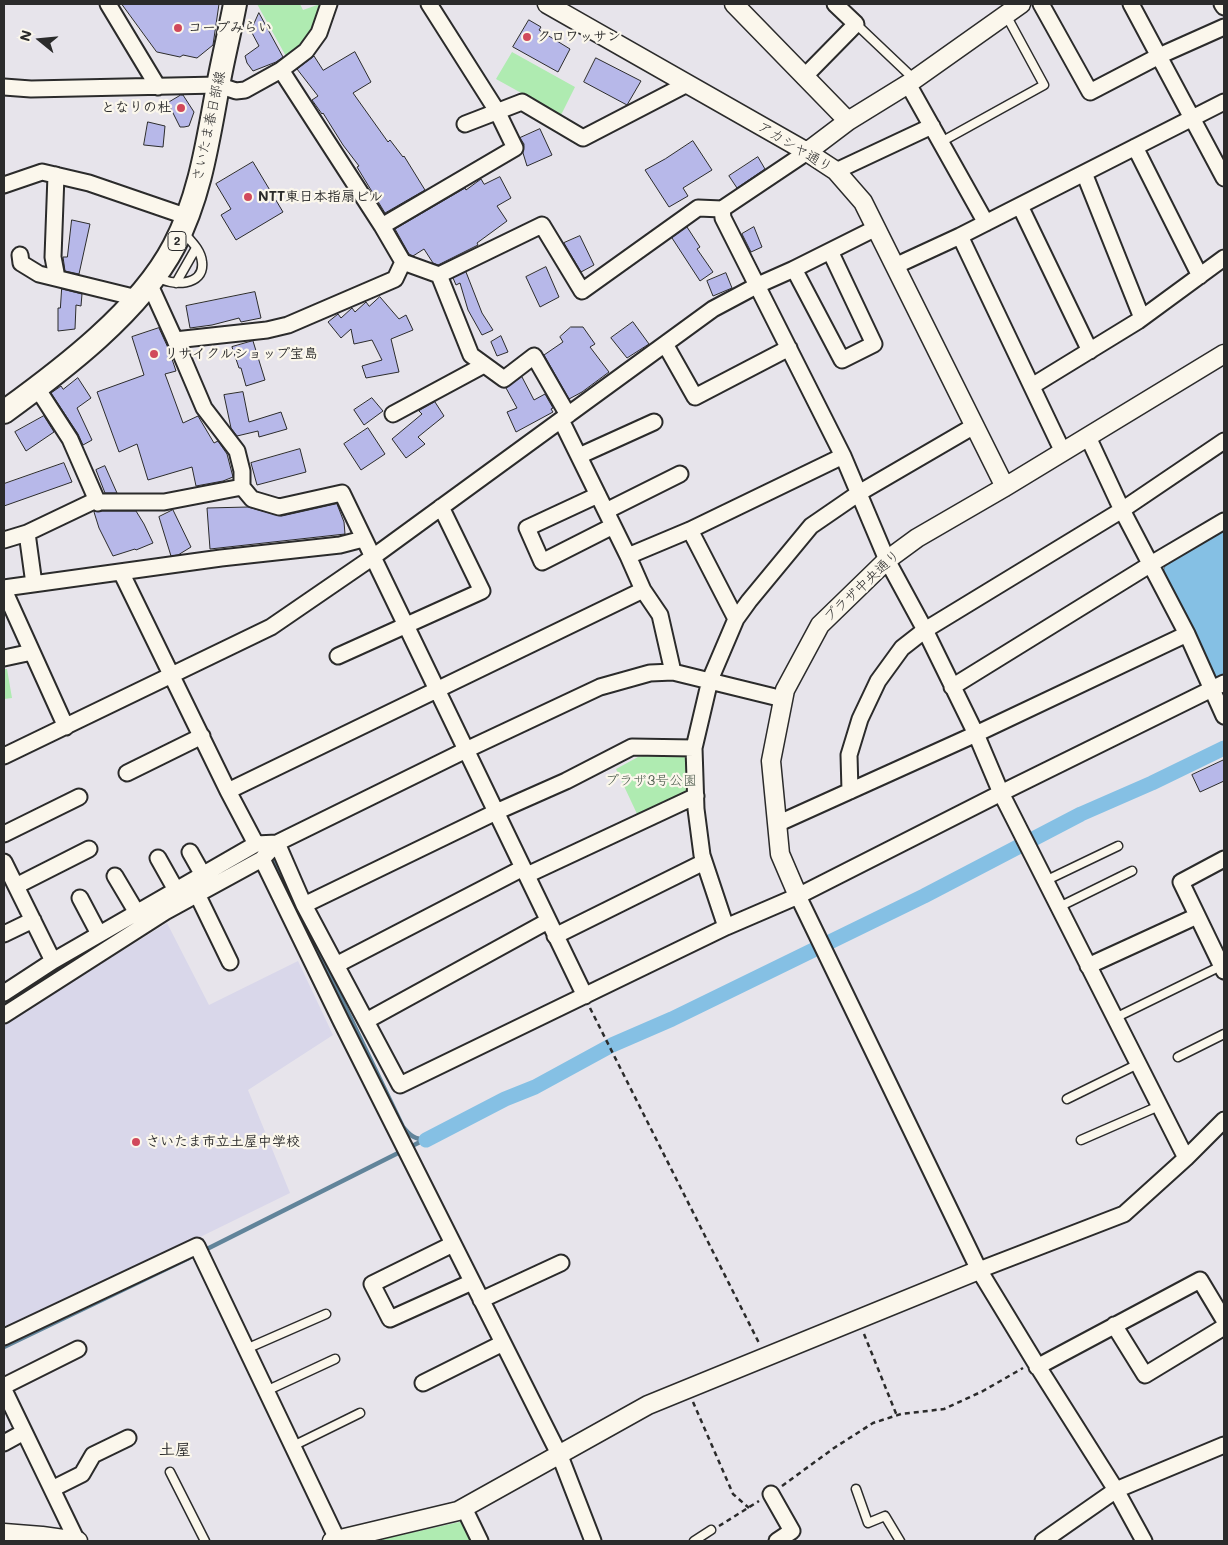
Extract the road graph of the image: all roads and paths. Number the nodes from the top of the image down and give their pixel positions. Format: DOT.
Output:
graph roads {
  1 [pos="108,4"];
  2 [pos="235,4"];
  3 [pos="329,4"];
  4 [pos="429,4"];
  5 [pos="547,4"];
  6 [pos="734,4"];
  7 [pos="835,4"];
  8 [pos="1021,4"];
  9 [pos="1041,4"];
  10 [pos="1131,4"];
  11 [pos="1222,4"];
  12 [pos="1224,7"];
  13 [pos="1006,14"];
  14 [pos="856,24"];
  15 [pos="1224,27"];
  16 [pos="1159,56"];
  17 [pos="281,70"];
  18 [pos="804,77"];
  19 [pos="912,82"];
  20 [pos="686,84"];
  21 [pos="218,85"];
  22 [pos="4,87"];
  23 [pos="158,87"];
  24 [pos="1224,102"];
  25 [pos="497,111"];
  26 [pos="1191,118"];
  27 [pos="848,121"];
  28 [pos="465,124"];
  29 [pos="932,126"];
  30 [pos="941,142"];
  31 [pos="1135,147"];
  32 [pos="807,152"];
  33 [pos="836,171"];
  34 [pos="1084,173"];
  35 [pos="56,175"];
  36 [pos="1224,178"];
  37 [pos="4,185"];
  38 [pos="1020,206"];
  39 [pos="722,209"];
  40 [pos="986,223"];
  41 [pos="185,224"];
  42 [pos="382,226"];
  43 [pos="876,228"];
  44 [pos="960,236"];
  45 [pos="196,248"];
  46 [pos="830,251"];
  47 [pos="20,255"];
  48 [pos="1224,258"];
  49 [pos="403,262"];
  50 [pos="895,266"];
  51 [pos="794,269"];
  52 [pos="439,275"];
  53 [pos="1200,276"];
  54 [pos="57,278"];
  55 [pos="176,283"];
  56 [pos="758,285"];
  57 [pos="147,286"];
  58 [pos="1142,318"];
  59 [pos="176,340"];
  60 [pos="665,344"];
  61 [pos="789,348"];
  62 [pos="1090,351"];
  63 [pos="1224,354"];
  64 [pos="484,364"];
  65 [pos="1032,386"];
  66 [pos="37,388"];
  67 [pos="4,412"];
  68 [pos="393,414"];
  69 [pos="565,418"];
  70 [pos="654,422"];
  71 [pos="974,426"];
  72 [pos="1088,437"];
  73 [pos="1224,440"];
  74 [pos="1064,452"];
  75 [pos="579,456"];
  76 [pos="843,456"];
  77 [pos="680,474"];
  78 [pos="1005,487"];
  79 [pos="242,488"];
  80 [pos="859,493"];
  81 [pos="598,495"];
  82 [pos="98,502"];
  83 [pos="441,507"];
  84 [pos="1122,510"];
  85 [pos="606,511"];
  86 [pos="1224,521"];
  87 [pos="614,526"];
  88 [pos="690,530"];
  89 [pos="27,533"];
  90 [pos="363,539"];
  91 [pos="4,540"];
  92 [pos="628,556"];
  93 [pos="372,557"];
  94 [pos="887,560"];
  95 [pos="1151,564"];
  96 [pos="121,572"];
  97 [pos="34,584"];
  98 [pos="4,589"];
  99 [pos="643,590"];
  100 [pos="736,619"];
  101 [pos="406,624"];
  102 [pos="925,630"];
  103 [pos="1187,634"];
  104 [pos="32,652"];
  105 [pos="338,656"];
  106 [pos="4,658"];
  107 [pos="673,672"];
  108 [pos="172,675"];
  109 [pos="710,680"];
  110 [pos="1218,686"];
  111 [pos="952,687"];
  112 [pos="437,689"];
  113 [pos="783,699"];
  114 [pos="1224,716"];
  115 [pos="66,727"];
  116 [pos="976,734"];
  117 [pos="202,736"];
  118 [pos="694,748"];
  119 [pos="466,750"];
  120 [pos="4,756"];
  121 [pos="127,774"];
  122 [pos="228,790"];
  123 [pos="850,791"];
  124 [pos="1001,793"];
  125 [pos="696,796"];
  126 [pos="79,797"];
  127 [pos="496,812"];
  128 [pos="777,824"];
  129 [pos="4,834"];
  130 [pos="277,843"];
  131 [pos="256,844"];
  132 [pos="1118,846"];
  133 [pos="89,849"];
  134 [pos="190,852"];
  135 [pos="158,858"];
  136 [pos="262,859"];
  137 [pos="1224,859"];
  138 [pos="704,862"];
  139 [pos="5,868"];
  140 [pos="1132,871"];
  141 [pos="525,872"];
  142 [pos="202,875"];
  143 [pos="115,876"];
  144 [pos="1045,880"];
  145 [pos="16,886"];
  146 [pos="176,890"];
  147 [pos="197,894"];
  148 [pos="798,896"];
  149 [pos="80,898"];
  150 [pos="304,905"];
  151 [pos="1058,907"];
  152 [pos="136,913"];
  153 [pos="1197,916"];
  154 [pos="33,920"];
  155 [pos="548,921"];
  156 [pos="726,927"];
  157 [pos="4,934"];
  158 [pos="99,934"];
  159 [pos="556,936"];
  160 [pos="53,961"];
  161 [pos="230,962"];
  162 [pos="336,965"];
  163 [pos="1088,966"];
  164 [pos="1223,968"];
  165 [pos="4,993"];
  166 [pos="585,996"];
  167 [pos="4,1014"];
  168 [pos="1115,1018"];
  169 [pos="366,1021"];
  170 [pos="1224,1034"];
  171 [pos="1178,1057"];
  172 [pos="1138,1064"];
  173 [pos="1067,1099"];
  174 [pos="1160,1106"];
  175 [pos="1224,1120"];
  176 [pos="1081,1140"];
  177 [pos="1186,1158"];
  178 [pos="453,1244"];
  179 [pos="561,1263"];
  180 [pos="979,1270"];
  181 [pos="472,1282"];
  182 [pos="481,1300"];
  183 [pos="326,1314"];
  184 [pos="858,1319"];
  185 [pos="1224,1320"];
  186 [pos="1114,1325"];
  187 [pos="1224,1327"];
  188 [pos="4,1337"];
  189 [pos="503,1343"];
  190 [pos="78,1349"];
  191 [pos="246,1349"];
  192 [pos="766,1357"];
  193 [pos="335,1359"];
  194 [pos="1036,1364"];
  195 [pos="423,1383"];
  196 [pos="4,1388"];
  197 [pos="688,1390"];
  198 [pos="266,1391"];
  199 [pos="360,1413"];
  200 [pos="897,1416"];
  201 [pos="24,1432"];
  202 [pos="128,1438"];
  203 [pos="4,1442"];
  204 [pos="1224,1444"];
  205 [pos="293,1446"];
  206 [pos="560,1456"];
  207 [pos="170,1472"];
  208 [pos="52,1489"];
  209 [pos="856,1489"];
  210 [pos="1116,1490"];
  211 [pos="770,1494"];
  212 [pos="464,1508"];
  213 [pos="748,1508"];
  214 [pos="711,1530"];
  215 [pos="4,1533"];
  216 [pos="78,1541"];
  217 [pos="205,1541"];
  218 [pos="336,1541"];
  219 [pos="480,1541"];
  220 [pos="593,1541"];
  221 [pos="694,1541"];
  222 [pos="777,1541"];
  223 [pos="900,1541"];
  224 [pos="1043,1541"];
  225 [pos="1144,1541"];
  1 -- 23 [label="street"];
  2 -- 21 [label="main road, さいたま春日部線 / 2"];
  3 -- 17 [label="street"];
  4 -- 25 [label="street"];
  5 -- 20 [label="street, アカシヤ通り"];
  6 -- 18 [label="street"];
  7 -- 14 [label="street"];
  8 -- 13 [label="street"];
  9 -- 16 [label="street"];
  10 -- 16 [label="street"];
  11 -- 12 [label="street"];
  13 -- 19 [label="street"];
  13 -- 30 [label="lane"];
  14 -- 18 [label="street"];
  14 -- 19 [label="lane"];
  15 -- 16 [label="street"];
  16 -- 26 [label="street"];
  17 -- 21 [label="street"];
  17 -- 42 [label="street"];
  18 -- 27 [label="street"];
  19 -- 27 [label="street"];
  19 -- 29 [label="street"];
  20 -- 25 [label="street"];
  20 -- 32 [label="street, アカシヤ通り"];
  21 -- 23 [label="street"];
  21 -- 41 [label="main road, さいたま春日部線 / 2"];
  22 -- 23 [label="street"];
  24 -- 26 [label="street"];
  25 -- 28 [label="street"];
  25 -- 42 [label="street"];
  26 -- 31 [label="street"];
  26 -- 36 [label="street"];
  27 -- 32 [label="street"];
  29 -- 30 [label="street"];
  29 -- 33 [label="street"];
  30 -- 40 [label="street"];
  31 -- 34 [label="street"];
  31 -- 53 [label="street"];
  32 -- 33 [label="street, アカシヤ通り"];
  32 -- 39 [label="street"];
  33 -- 43 [label="street, アカシヤ通り"];
  34 -- 38 [label="street"];
  34 -- 58 [label="street"];
  35 -- 37 [label="street"];
  35 -- 41 [label="street"];
  35 -- 54 [label="street"];
  38 -- 40 [label="street"];
  38 -- 62 [label="street"];
  39 -- 52 [label="street"];
  39 -- 56 [label="street"];
  40 -- 44 [label="street"];
  41 -- 45 [label="lane"];
  41 -- 57 [label="main road, さいたま春日部線 / 2"];
  42 -- 49 [label="street"];
  43 -- 46 [label="street"];
  43 -- 50 [label="street, アカシヤ通り"];
  44 -- 50 [label="street"];
  44 -- 65 [label="street"];
  45 -- 55 [label="lane"];
  45 -- 55 [label="lane"];
  46 -- 51 [label="street"];
  46 -- 51 [label="street"];
  47 -- 54 [label="street"];
  48 -- 53 [label="street"];
  49 -- 52 [label="street"];
  49 -- 59 [label="street"];
  50 -- 71 [label="street, アカシヤ通り"];
  51 -- 56 [label="street"];
  52 -- 64 [label="street"];
  53 -- 58 [label="street"];
  54 -- 57 [label="street"];
  55 -- 57 [label="lane"];
  56 -- 60 [label="street"];
  56 -- 61 [label="street"];
  57 -- 59 [label="street"];
  57 -- 66 [label="main road, さいたま春日部線 / 2"];
  58 -- 62 [label="street"];
  59 -- 79 [label="street"];
  60 -- 61 [label="street"];
  60 -- 69 [label="street"];
  61 -- 76 [label="street"];
  62 -- 65 [label="street"];
  63 -- 72 [label="street, プラザ中央通り"];
  64 -- 68 [label="street"];
  64 -- 69 [label="street"];
  65 -- 74 [label="street"];
  66 -- 67 [label="main road, さいたま春日部線 / 2"];
  66 -- 82 [label="street"];
  69 -- 75 [label="street"];
  69 -- 83 [label="street"];
  70 -- 75 [label="street"];
  71 -- 78 [label="street, アカシヤ通り"];
  71 -- 80 [label="street"];
  72 -- 74 [label="street, プラザ中央通り"];
  72 -- 84 [label="street"];
  73 -- 84 [label="street"];
  74 -- 78 [label="street, プラザ中央通り"];
  75 -- 81 [label="street"];
  76 -- 80 [label="street"];
  76 -- 88 [label="street"];
  77 -- 85 [label="street"];
  78 -- 94 [label="street, プラザ中央通り"];
  79 -- 82 [label="street"];
  79 -- 90 [label="street"];
  80 -- 94 [label="street"];
  80 -- 100 [label="street"];
  81 -- 85 [label="street"];
  81 -- 87 [label="street"];
  82 -- 89 [label="street"];
  83 -- 93 [label="street"];
  83 -- 101 [label="street"];
  84 -- 95 [label="street"];
  84 -- 102 [label="street"];
  85 -- 87 [label="street"];
  86 -- 95 [label="street"];
  87 -- 92 [label="street"];
  88 -- 92 [label="street"];
  88 -- 100 [label="street"];
  89 -- 91 [label="street"];
  89 -- 97 [label="street"];
  90 -- 93 [label="street"];
  90 -- 96 [label="street"];
  92 -- 99 [label="street"];
  93 -- 101 [label="street"];
  93 -- 108 [label="street"];
  94 -- 102 [label="street"];
  94 -- 113 [label="street, プラザ中央通り"];
  95 -- 103 [label="street"];
  95 -- 111 [label="street"];
  96 -- 97 [label="street"];
  96 -- 108 [label="street"];
  97 -- 98 [label="street"];
  98 -- 104 [label="street"];
  99 -- 107 [label="street"];
  99 -- 112 [label="street"];
  100 -- 109 [label="street"];
  101 -- 105 [label="street"];
  101 -- 112 [label="street"];
  102 -- 111 [label="street"];
  102 -- 123 [label="street"];
  103 -- 110 [label="street"];
  103 -- 116 [label="street"];
  104 -- 106 [label="street"];
  104 -- 115 [label="street"];
  107 -- 109 [label="street"];
  107 -- 119 [label="street"];
  108 -- 115 [label="street"];
  108 -- 117 [label="street"];
  109 -- 113 [label="street"];
  109 -- 118 [label="street"];
  110 -- 114 [label="street"];
  110 -- 124 [label="street"];
  111 -- 116 [label="street"];
  112 -- 119 [label="street"];
  112 -- 122 [label="street"];
  113 -- 128 [label="street, プラザ中央通り"];
  115 -- 120 [label="street"];
  116 -- 123 [label="street"];
  116 -- 124 [label="street"];
  117 -- 121 [label="street"];
  117 -- 122 [label="street"];
  118 -- 125 [label="street"];
  118 -- 127 [label="street"];
  119 -- 127 [label="street"];
  119 -- 130 [label="street"];
  122 -- 131 [label="street"];
  123 -- 128 [label="street"];
  124 -- 144 [label="street"];
  124 -- 148 [label="street"];
  125 -- 138 [label="street"];
  125 -- 141 [label="street"];
  126 -- 129 [label="street"];
  127 -- 141 [label="street"];
  127 -- 150 [label="street"];
  128 -- 148 [label="street, プラザ中央通り"];
  130 -- 131 [label="street"];
  130 -- 136 [label="street"];
  130 -- 150 [label="street"];
  131 -- 142 [label="street"];
  132 -- 144 [label="lane"];
  133 -- 145 [label="street"];
  134 -- 142 [label="street"];
  135 -- 146 [label="street"];
  136 -- 147 [label="street"];
  136 -- 178 [label="street"];
  137 -- 153 [label="street"];
  138 -- 156 [label="street"];
  138 -- 159 [label="street"];
  139 -- 145 [label="street"];
  140 -- 151 [label="lane"];
  141 -- 155 [label="street"];
  141 -- 162 [label="street"];
  142 -- 146 [label="street"];
  143 -- 152 [label="street"];
  144 -- 151 [label="street"];
  145 -- 154 [label="street"];
  146 -- 152 [label="street"];
  147 -- 161 [label="street"];
  147 -- 167 [label="street"];
  148 -- 156 [label="street"];
  148 -- 180 [label="street"];
  149 -- 158 [label="street"];
  150 -- 162 [label="street"];
  151 -- 163 [label="street"];
  152 -- 158 [label="street"];
  153 -- 163 [label="street"];
  153 -- 164 [label="street"];
  154 -- 157 [label="street"];
  154 -- 160 [label="street"];
  155 -- 159 [label="street"];
  155 -- 169 [label="street"];
  156 -- 166 [label="street"];
  158 -- 160 [label="street"];
  159 -- 166 [label="street"];
  160 -- 165 [label="street"];
  162 -- 169 [label="street"];
  163 -- 168 [label="street"];
  164 -- 168 [label="lane"];
  166 -- 169 [label="street"];
  166 -- 192 [label="path"];
  168 -- 172 [label="street"];
  170 -- 171 [label="lane"];
  172 -- 173 [label="lane"];
  172 -- 174 [label="street"];
  174 -- 176 [label="lane"];
  174 -- 177 [label="street"];
  175 -- 177 [label="street"];
  177 -- 180 [label="street"];
  178 -- 181 [label="street"];
  178 -- 181 [label="street"];
  179 -- 182 [label="street"];
  180 -- 184 [label="street"];
  180 -- 194 [label="street"];
  181 -- 182 [label="street"];
  182 -- 189 [label="street"];
  183 -- 191 [label="lane"];
  184 -- 192 [label="street"];
  184 -- 200 [label="path"];
  185 -- 186 [label="street"];
  186 -- 187 [label="street"];
  186 -- 194 [label="street"];
  188 -- 191 [label="street"];
  189 -- 195 [label="street"];
  189 -- 206 [label="street"];
  190 -- 196 [label="street"];
  191 -- 198 [label="street"];
  192 -- 197 [label="street"];
  193 -- 198 [label="lane"];
  194 -- 200 [label="path"];
  194 -- 210 [label="street"];
  196 -- 201 [label="street"];
  197 -- 206 [label="street"];
  197 -- 213 [label="path"];
  198 -- 205 [label="street"];
  199 -- 205 [label="lane"];
  200 -- 211 [label="path"];
  201 -- 203 [label="street"];
  201 -- 208 [label="street"];
  202 -- 208 [label="street"];
  204 -- 210 [label="street"];
  205 -- 218 [label="street"];
  206 -- 212 [label="street"];
  206 -- 220 [label="street"];
  207 -- 217 [label="lane"];
  208 -- 216 [label="street"];
  209 -- 223 [label="lane"];
  210 -- 224 [label="street"];
  210 -- 225 [label="street"];
  211 -- 213 [label="path"];
  211 -- 222 [label="street"];
  212 -- 218 [label="street"];
  212 -- 219 [label="street"];
  213 -- 214 [label="path"];
  214 -- 221 [label="lane"];
  215 -- 216 [label="street"];
}
